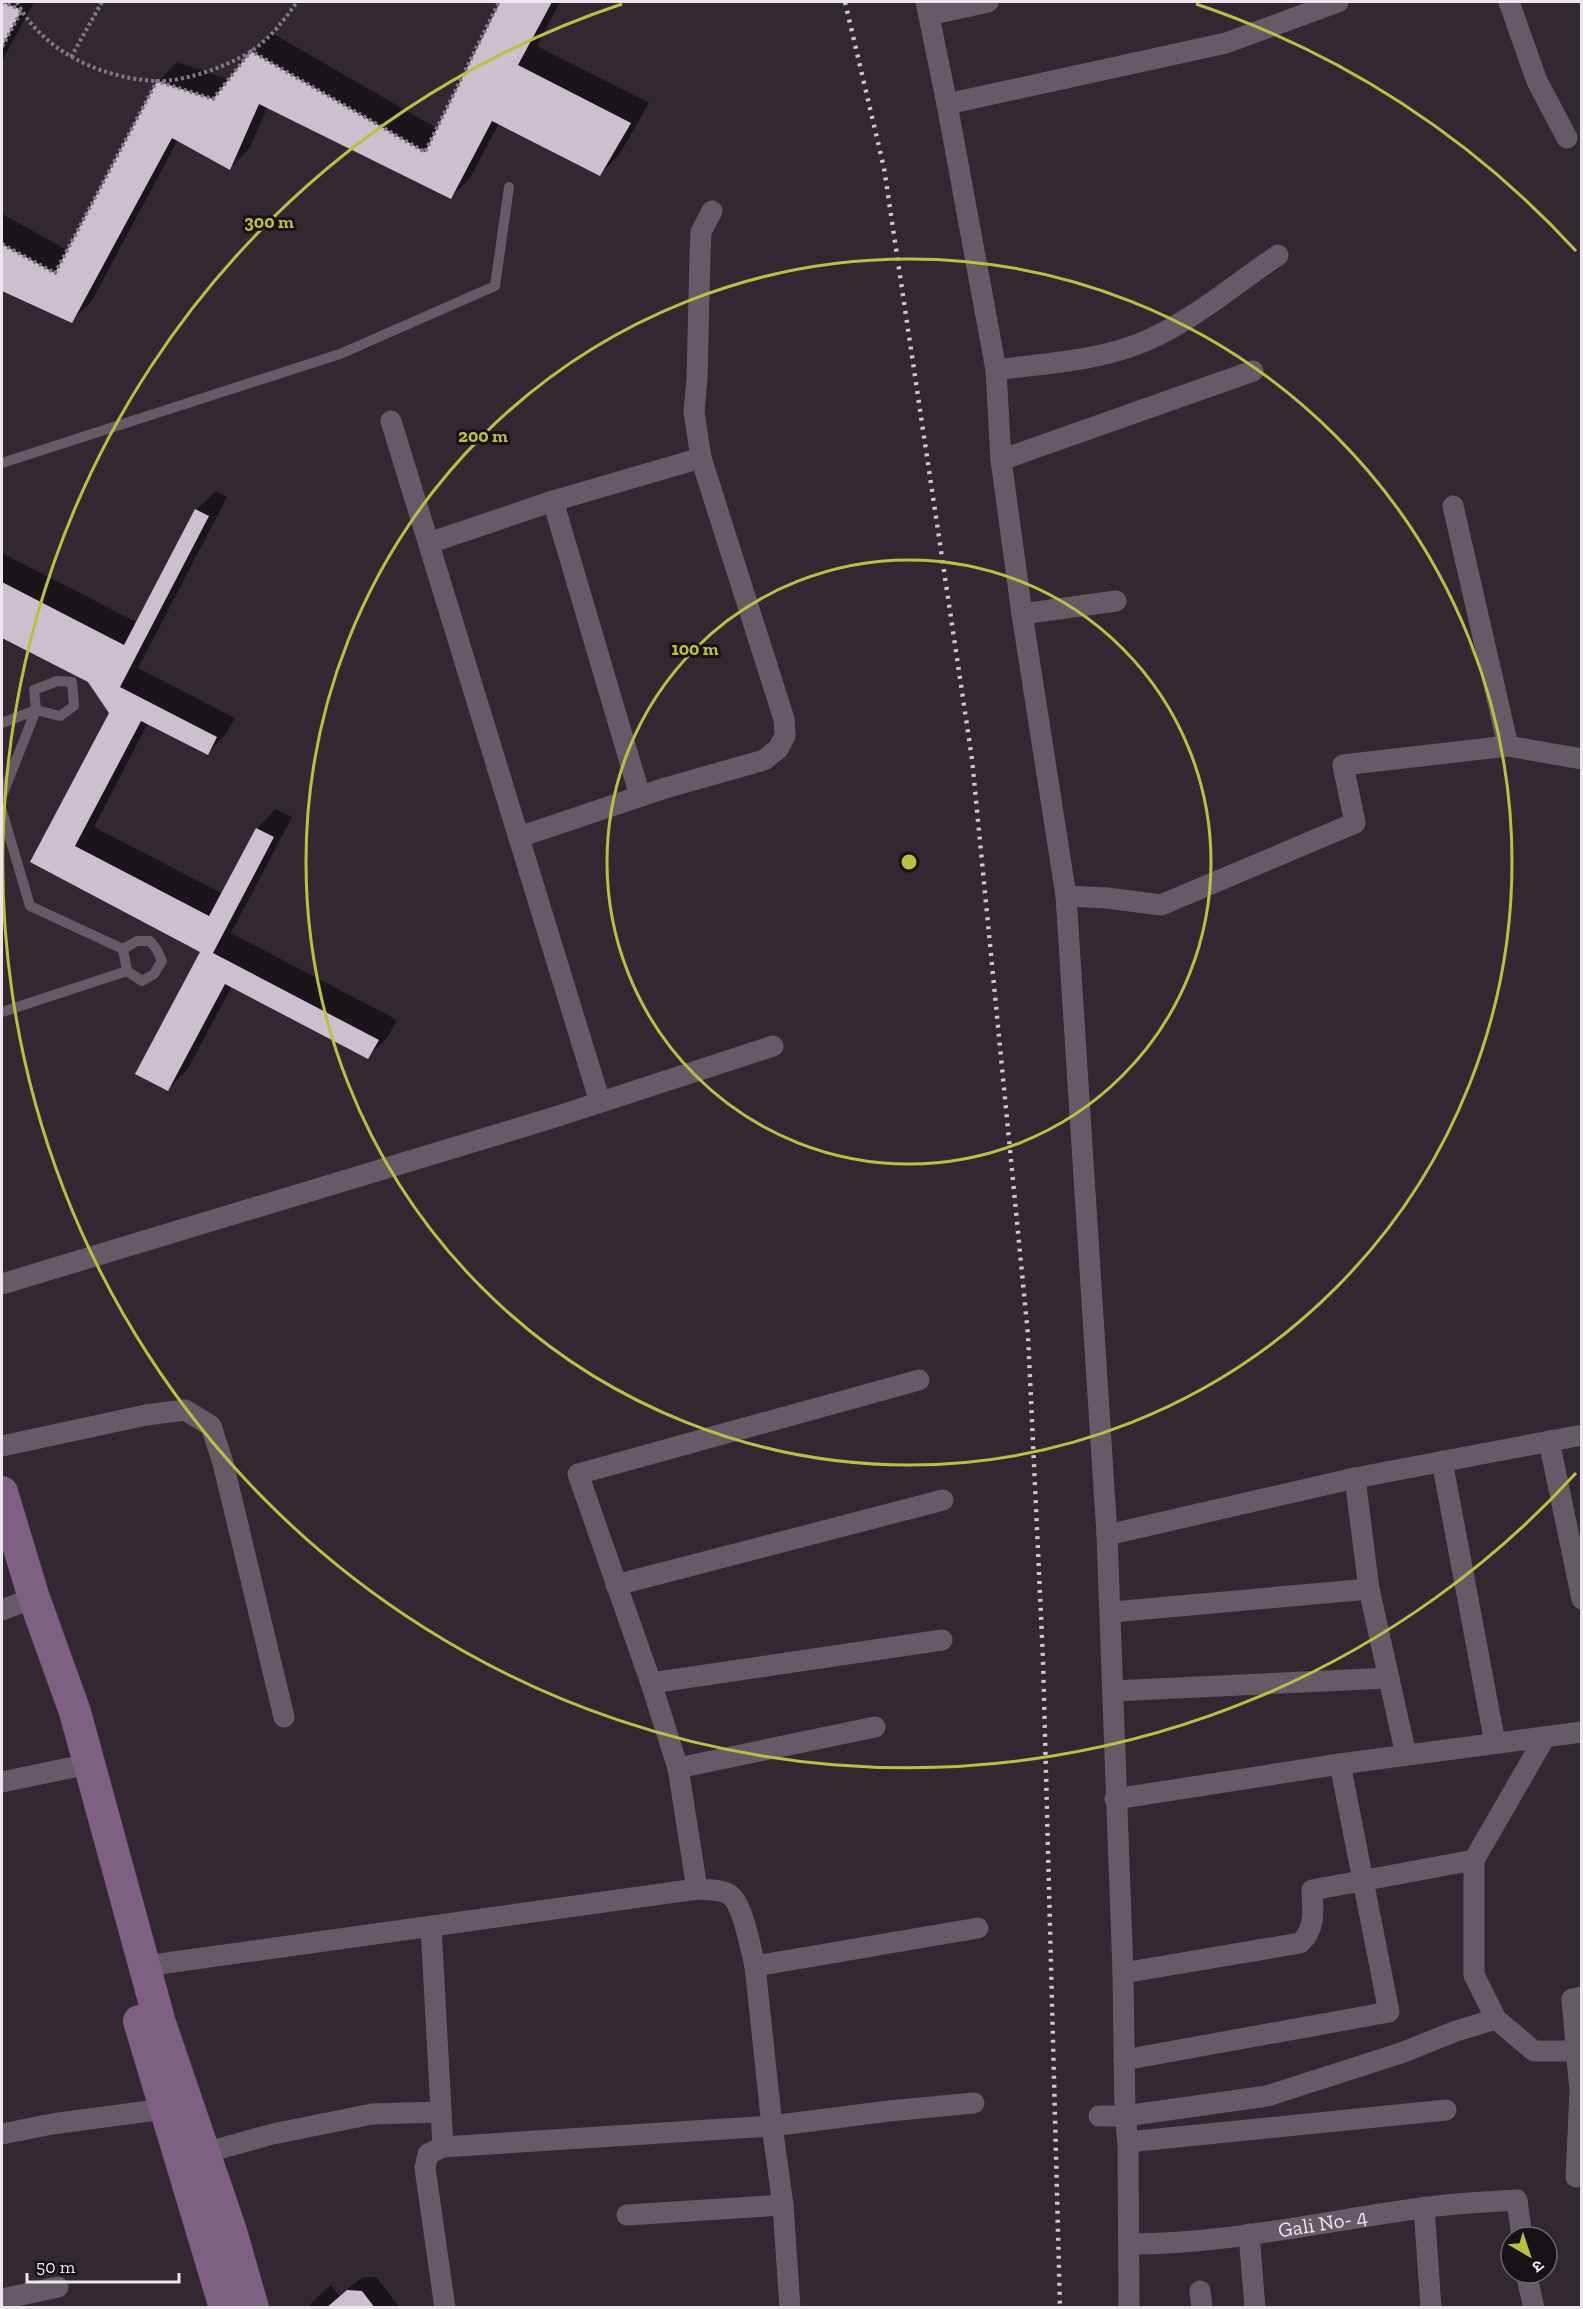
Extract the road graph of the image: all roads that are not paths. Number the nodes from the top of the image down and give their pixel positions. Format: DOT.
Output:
graph roads {
  1 [pos="988,2"];
  2 [pos="1338,2"];
  3 [pos="1509,2"];
  4 [pos="928,8"];
  5 [pos="947,104"];
  6 [pos="1567,138"];
  7 [pos="509,187"];
  8 [pos="712,211"];
  9 [pos="1278,255"];
  10 [pos="996,370"];
  11 [pos="1253,371"];
  12 [pos="391,421"];
  13 [pos="701,459"];
  14 [pos="1001,460"];
  15 [pos="2,464"];
  16 [pos="553,501"];
  17 [pos="1453,506"];
  18 [pos="429,543"];
  19 [pos="1116,601"];
  20 [pos="1022,614"];
  21 [pos="2,723"];
  22 [pos="1508,746"];
  23 [pos="1581,759"];
  24 [pos="2,796"];
  25 [pos="640,796"];
  26 [pos="2,811"];
  27 [pos="519,837"];
  28 [pos="1066,896"];
  29 [pos="123,949"];
  30 [pos="127,970"];
  31 [pos="2,1012"];
  32 [pos="773,1046"];
  33 [pos="600,1102"];
  34 [pos="2,1284"];
  35 [pos="919,1380"];
  36 [pos="1581,1435"];
  37 [pos="1550,1441"];
  38 [pos="2,1446"];
  39 [pos="1442,1461"];
  40 [pos="1354,1478"];
  41 [pos="2,1492"];
  42 [pos="943,1500"];
  43 [pos="1107,1535"];
  44 [pos="2,1560"];
  45 [pos="616,1585"];
  46 [pos="1370,1589"];
  47 [pos="1581,1599"];
  48 [pos="17,1605"];
  49 [pos="1112,1612"];
  50 [pos="942,1640"];
  51 [pos="1389,1678"];
  52 [pos="651,1683"];
  53 [pos="1113,1691"];
  54 [pos="284,1717"];
  55 [pos="875,1727"];
  56 [pos="1581,1732"];
  57 [pos="1545,1737"];
  58 [pos="1495,1743"];
  59 [pos="1406,1755"];
  60 [pos="1340,1764"];
  61 [pos="78,1766"];
  62 [pos="678,1768"];
  63 [pos="2,1782"];
  64 [pos="1115,1799"];
  65 [pos="1474,1860"];
  66 [pos="1363,1881"];
  67 [pos="697,1889"];
  68 [pos="431,1926"];
  69 [pos="978,1928"];
  70 [pos="145,1966"];
  71 [pos="755,1966"];
  72 [pos="1122,1973"];
  73 [pos="1581,1997"];
  74 [pos="1496,2019"];
  75 [pos="1576,2051"];
  76 [pos="1124,2060"];
  77 [pos="974,2103"];
  78 [pos="175,2104"];
  79 [pos="1446,2110"];
  80 [pos="441,2112"];
  81 [pos="1099,2116"];
  82 [pos="1125,2116"];
  83 [pos="772,2126"];
  84 [pos="2,2134"];
  85 [pos="1128,2142"];
  86 [pos="443,2147"];
  87 [pos="204,2153"];
  88 [pos="1576,2176"];
  89 [pos="783,2205"];
  90 [pos="1424,2207"];
  91 [pos="627,2215"];
  92 [pos="1520,2225"];
  93 [pos="1249,2234"];
  94 [pos="1129,2244"];
  95 [pos="1529,2285"];
  96 [pos="57,2287"];
  97 [pos="2,2299"];
  98 [pos="225,2307"];
  99 [pos="253,2307"];
  100 [pos="445,2307"];
  101 [pos="790,2307"];
  102 [pos="1130,2307"];
  103 [pos="1255,2307"];
  104 [pos="1431,2307"];
  105 [pos="1534,2307"];
  1 -- 4 [label="street"];
  2 -- 5 [label="street"];
  3 -- 6 [label="street"];
  4 -- 5 [label="street"];
  5 -- 10 [label="street"];
  7 -- 15 [label="lane"];
  8 -- 13 [label="street"];
  9 -- 10 [label="street"];
  10 -- 14 [label="street"];
  11 -- 14 [label="street"];
  12 -- 18 [label="street"];
  13 -- 16 [label="street"];
  13 -- 25 [label="street"];
  14 -- 20 [label="street"];
  16 -- 18 [label="street"];
  16 -- 25 [label="street"];
  17 -- 22 [label="street"];
  18 -- 27 [label="street"];
  19 -- 20 [label="street"];
  20 -- 28 [label="street"];
  21 -- 24 [label="lane"];
  22 -- 23 [label="street"];
  22 -- 28 [label="street"];
  25 -- 27 [label="street"];
  26 -- 29 [label="lane"];
  27 -- 33 [label="street"];
  28 -- 43 [label="street"];
  29 -- 30 [label="lane"];
  29 -- 30 [label="lane"];
  30 -- 31 [label="lane"];
  32 -- 33 [label="street"];
  33 -- 34 [label="street"];
  35 -- 45 [label="street"];
  36 -- 37 [label="street"];
  37 -- 39 [label="street"];
  37 -- 47 [label="street"];
  38 -- 54 [label="street"];
  39 -- 40 [label="street"];
  39 -- 58 [label="street"];
  40 -- 43 [label="street"];
  40 -- 46 [label="street"];
  41 -- 48 [label="main road"];
  42 -- 45 [label="street"];
  43 -- 49 [label="street"];
  44 -- 48 [label="main road"];
  45 -- 52 [label="street"];
  46 -- 49 [label="street"];
  46 -- 51 [label="street"];
  48 -- 61 [label="main road"];
  49 -- 53 [label="street"];
  50 -- 52 [label="street"];
  51 -- 53 [label="street"];
  51 -- 59 [label="street"];
  52 -- 62 [label="street"];
  53 -- 64 [label="street"];
  55 -- 62 [label="street"];
  56 -- 57 [label="street"];
  57 -- 58 [label="street"];
  57 -- 65 [label="street"];
  58 -- 59 [label="street"];
  59 -- 60 [label="street"];
  60 -- 64 [label="street"];
  60 -- 66 [label="street"];
  61 -- 63 [label="street"];
  61 -- 70 [label="main road"];
  61 -- 78 [label="main road"];
  62 -- 67 [label="street"];
  64 -- 72 [label="street"];
  65 -- 66 [label="street"];
  65 -- 74 [label="street"];
  66 -- 72 [label="street"];
  66 -- 76 [label="street"];
  67 -- 68 [label="street"];
  67 -- 71 [label="street"];
  68 -- 70 [label="street"];
  68 -- 80 [label="street"];
  69 -- 71 [label="street"];
  70 -- 78 [label="main road"];
  71 -- 83 [label="street"];
  72 -- 76 [label="street"];
  73 -- 75 [label="street"];
  74 -- 75 [label="street"];
  74 -- 82 [label="street"];
  75 -- 88 [label="street"];
  76 -- 82 [label="street"];
  77 -- 83 [label="street"];
  78 -- 84 [label="street"];
  78 -- 87 [label="main road"];
  78 -- 98 [label="main road"];
  79 -- 85 [label="street"];
  80 -- 86 [label="street"];
  80 -- 87 [label="street"];
  81 -- 82 [label="street"];
  82 -- 85 [label="street"];
  83 -- 86 [label="street"];
  83 -- 89 [label="street"];
  85 -- 94 [label="street"];
  86 -- 100 [label="street"];
  87 -- 99 [label="main road"];
  89 -- 91 [label="street"];
  89 -- 101 [label="street"];
  90 -- 92 [label="street, Gali No- 4"];
  90 -- 93 [label="street, Gali No- 4"];
  90 -- 104 [label="street"];
  93 -- 94 [label="street, Gali No- 4"];
  93 -- 103 [label="street"];
  94 -- 102 [label="street"];
  95 -- 105 [label="street"];
  96 -- 97 [label="street"];
}
